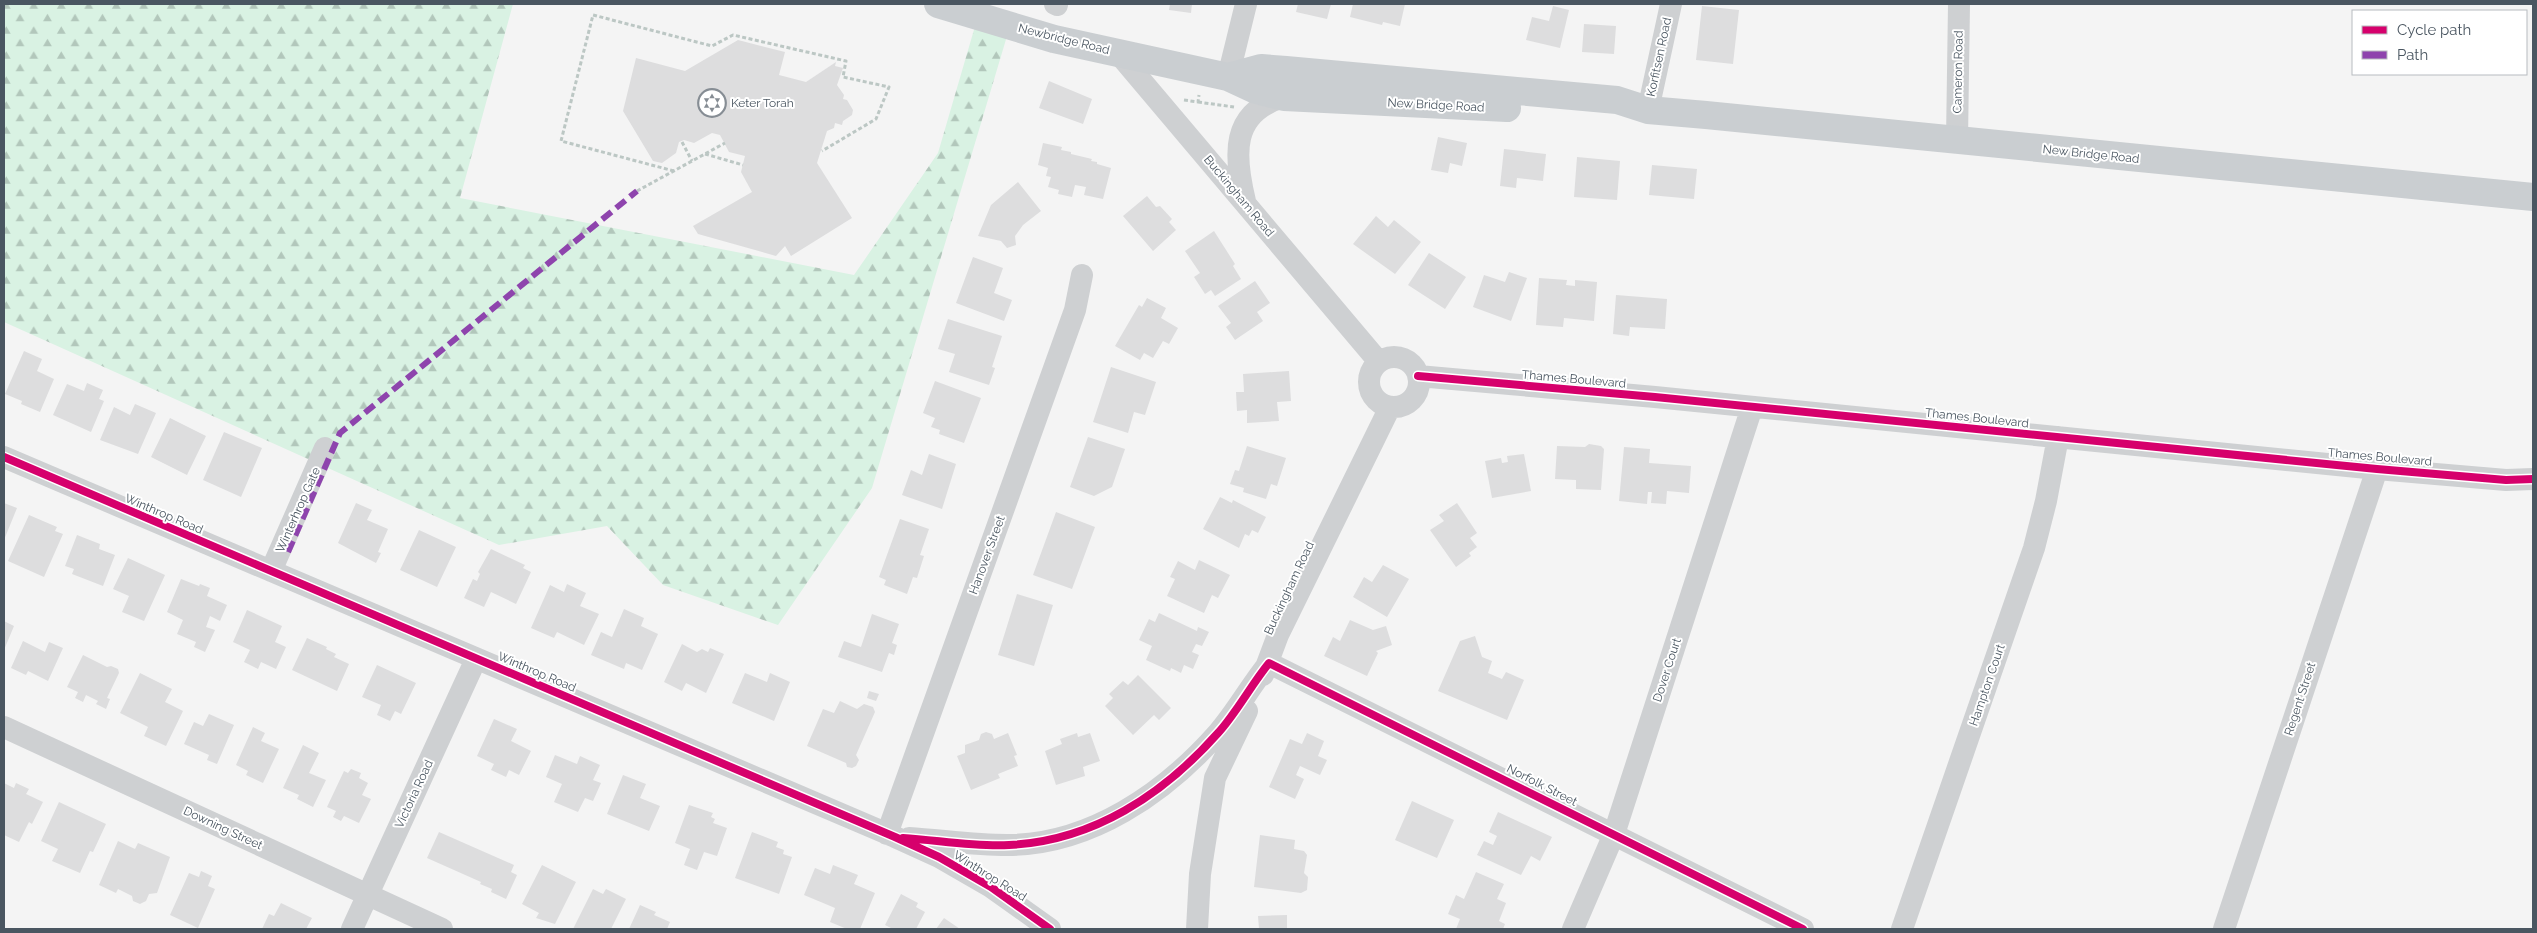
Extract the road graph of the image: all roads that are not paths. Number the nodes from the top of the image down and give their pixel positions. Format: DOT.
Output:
graph roads {
  1 [pos="938,4"];
  2 [pos="1246,4"];
  3 [pos="1670,4"];
  4 [pos="1959,4"];
  5 [pos="1118,53"];
  6 [pos="1228,77"];
  7 [pos="1284,97"];
  8 [pos="1648,110"];
  9 [pos="1957,140"];
  10 [pos="2533,196"];
  11 [pos="1245,204"];
  12 [pos="1082,275"];
  13 [pos="1379,362"];
  14 [pos="1418,376"];
  15 [pos="1390,407"];
  16 [pos="1752,407"];
  17 [pos="2058,437"];
  18 [pos="326,448"];
  19 [pos="4,458"];
  20 [pos="2377,468"];
  21 [pos="2533,479"];
  22 [pos="271,571"];
  23 [pos="476,659"];
  24 [pos="1269,663"];
  25 [pos="4,727"];
  26 [pos="1614,834"];
  27 [pos="891,835"];
  28 [pos="368,895"];
  29 [pos="352,929"];
  30 [pos="442,929"];
  31 [pos="1050,929"];
  32 [pos="1197,929"];
  33 [pos="1573,929"];
  34 [pos="1803,929"];
  35 [pos="1902,929"];
  36 [pos="2224,929"];
  1 -- 5 [label="main road, Newbridge Road"];
  2 -- 6 [label="street"];
  3 -- 8 [label="street, Korfitsen Road"];
  4 -- 9 [label="street, Cameron Road"];
  5 -- 6 [label="main road, New Bridge Road"];
  5 -- 11 [label="street, Buckingham Road"];
  6 -- 7 [label="main road, New Bridge Road"];
  6 -- 8 [label="main road, New Bridge Road"];
  7 -- 8 [label="main road, New Bridge Road"];
  7 -- 11 [label="street"];
  8 -- 9 [label="main road, New Bridge Road"];
  9 -- 10 [label="main road, New Bridge Road"];
  11 -- 13 [label="street, Buckingham Road"];
  12 -- 27 [label="street, Hanover Street"];
  13 -- 14 [label="street"];
  13 -- 15 [label="street"];
  14 -- 15 [label="street"];
  14 -- 16 [label="street, Thames Boulevard"];
  15 -- 24 [label="street, Buckingham Road"];
  16 -- 17 [label="street, Thames Boulevard"];
  16 -- 26 [label="street, Dover Court"];
  17 -- 20 [label="street, Thames Boulevard"];
  17 -- 35 [label="street, Hampton Court"];
  18 -- 22 [label="street, Winterhrop Gate"];
  19 -- 22 [label="street, Winthrop Road"];
  20 -- 21 [label="street, Thames Boulevard"];
  20 -- 36 [label="street, Regent Street"];
  22 -- 23 [label="street, Winthrop Road"];
  23 -- 27 [label="street, Winthrop Road"];
  23 -- 28 [label="street, Victoria Road"];
  24 -- 26 [label="street, Norfolk Street"];
  24 -- 27 [label="street"];
  24 -- 32 [label="street, Buckingham Road"];
  25 -- 28 [label="street, Downing Street"];
  26 -- 33 [label="street, Dover Court"];
  26 -- 34 [label="street, Norfolk Street"];
  27 -- 31 [label="street, Winthrop Road"];
  28 -- 29 [label="street, Victoria Road"];
  28 -- 30 [label="street, Downing Street"];
}
